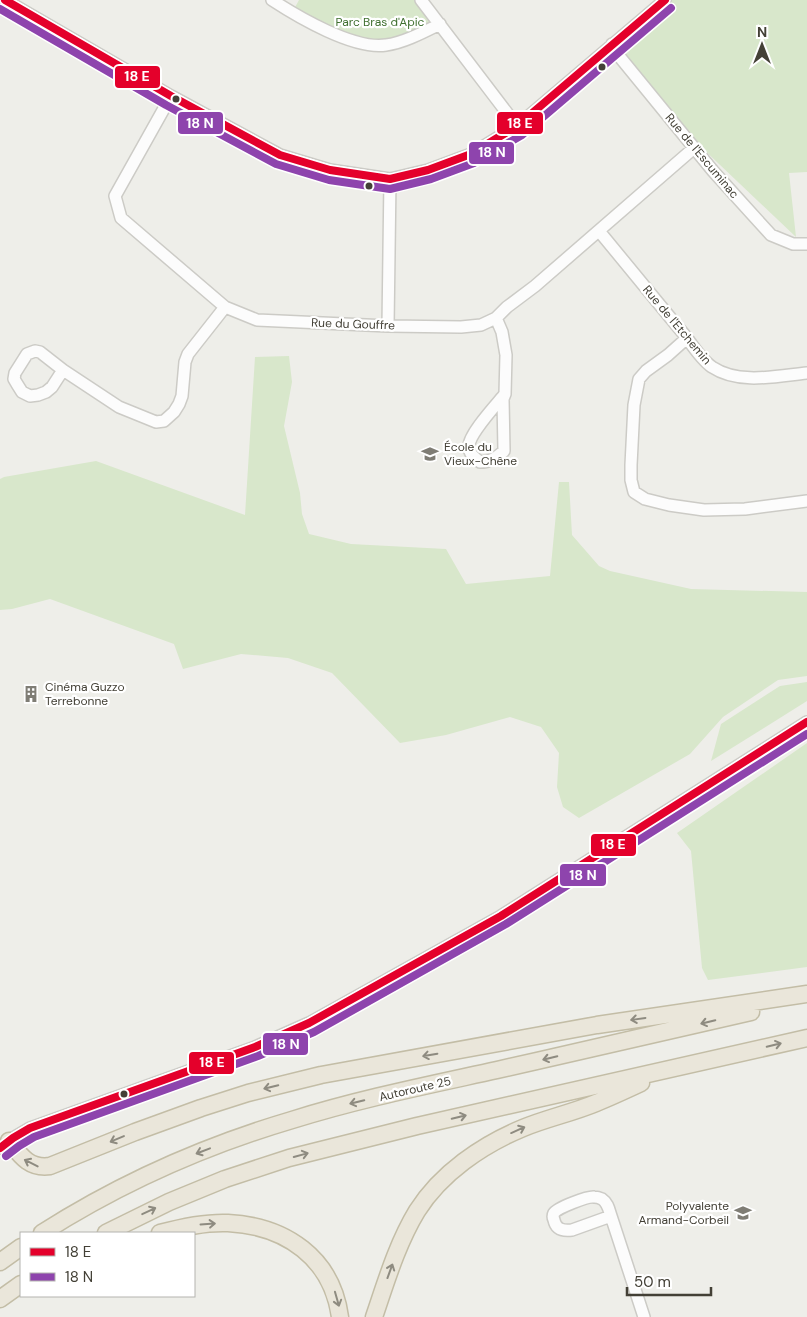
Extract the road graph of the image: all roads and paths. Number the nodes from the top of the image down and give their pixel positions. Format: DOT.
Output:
graph roads {
  1 [pos="5,0"];
  2 [pos="272,0"];
  3 [pos="421,0"];
  4 [pos="664,0"];
  5 [pos="440,24"];
  6 [pos="612,44"];
  7 [pos="171,96"];
  8 [pos="517,126"];
  9 [pos="694,148"];
  10 [pos="390,178"];
  11 [pos="599,231"];
  12 [pos="807,244"];
  13 [pos="225,307"];
  14 [pos="496,318"];
  15 [pos="388,326"];
  16 [pos="687,338"];
  17 [pos="63,370"];
  18 [pos="807,373"];
  19 [pos="505,394"];
  20 [pos="807,501"];
  21 [pos="807,722"];
  22 [pos="807,994"];
  23 [pos="807,999"];
  24 [pos="807,1038"];
  25 [pos="673,1069"];
  26 [pos="4,1144"];
  27 [pos="611,1216"];
  28 [pos="44,1232"];
  29 [pos="108,1232"];
  30 [pos="165,1232"];
  31 [pos="20,1248"];
  32 [pos="0,1262"];
  33 [pos="20,1285"];
  34 [pos="20,1291"];
  35 [pos="0,1300"];
  36 [pos="340,1317"];
  37 [pos="374,1317"];
  38 [pos="644,1317"];
  1 -- 7 [label="street"];
  2 -- 5 [label="street"];
  3 -- 5 [label="street"];
  4 -- 6 [label="street"];
  5 -- 8 [label="street"];
  6 -- 8 [label="street"];
  6 -- 9 [label="street, Rue de l'Escuminac"];
  7 -- 10 [label="street"];
  7 -- 13 [label="street, Rue du Gouffre"];
  8 -- 10 [label="street"];
  9 -- 11 [label="street, Rue du Gouffre"];
  9 -- 12 [label="street, Rue de l'Escuminac"];
  10 -- 15 [label="street"];
  11 -- 14 [label="street, Rue du Gouffre"];
  11 -- 16 [label="street, Rue de l'Etchemin"];
  13 -- 15 [label="street, Rue du Gouffre"];
  13 -- 17 [label="street"];
  14 -- 15 [label="street, Rue du Gouffre"];
  14 -- 19 [label="street"];
  16 -- 18 [label="street, Rue de l'Etchemin"];
  16 -- 20 [label="street"];
  19 -- 19 [label="street"];
  21 -- 26 [label="street"];
  22 -- 26 [label="highway, one-way"];
  23 -- 28 [label="highway, Autoroute 25, one-way"];
  25 -- 24 [label="highway, one-way"];
  29 -- 25 [label="highway, one-way"];
  37 -- 25 [label="highway, one-way"];
  27 -- 27 [label="street"];
  27 -- 38 [label="street"];
  30 -- 36 [label="highway, one-way"];
  31 -- 32 [label="highway"];
  33 -- 35 [label="highway"];
  34 -- 35 [label="highway"];
}
